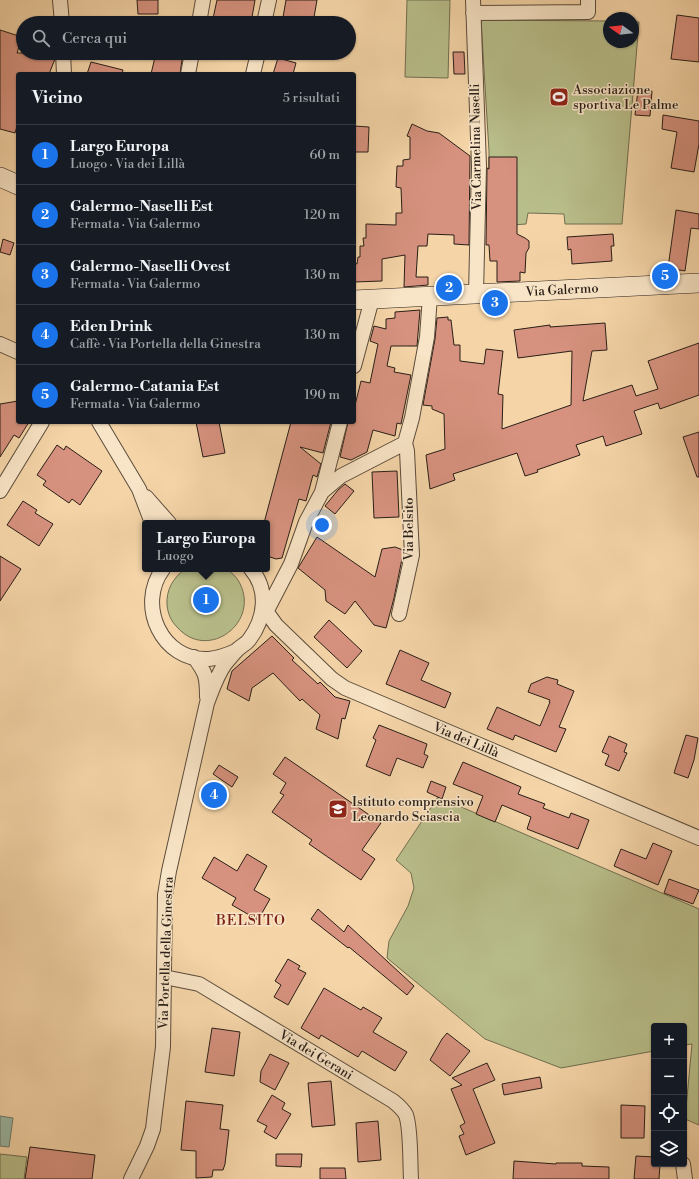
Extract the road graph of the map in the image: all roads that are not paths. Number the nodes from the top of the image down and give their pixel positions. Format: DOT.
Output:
graph roads {
  1 [pos="60,0"];
  2 [pos="203,0"];
  3 [pos="269,0"];
  4 [pos="588,0"];
  5 [pos="473,6"];
  6 [pos="61,16"];
  7 [pos="200,16"];
  8 [pos="266,16"];
  9 [pos="63,60"];
  10 [pos="191,60"];
  11 [pos="256,60"];
  12 [pos="64,72"];
  13 [pos="188,72"];
  14 [pos="253,72"];
  15 [pos="0,177"];
  16 [pos="16,184"];
  17 [pos="699,283"];
  18 [pos="476,294"];
  19 [pos="430,296"];
  20 [pos="363,299"];
  21 [pos="356,351"];
  22 [pos="100,424"];
  23 [pos="339,424"];
  24 [pos="42,425"];
  25 [pos="405,443"];
  26 [pos="139,489"];
  27 [pos="0,491"];
  28 [pos="322,492"];
  29 [pos="151,520"];
  30 [pos="166,520"];
  31 [pos="160,572"];
  32 [pos="253,572"];
  33 [pos="261,587"];
  34 [pos="280,588"];
  35 [pos="265,606"];
  36 [pos="399,614"];
  37 [pos="236,651"];
  38 [pos="194,657"];
  39 [pos="207,703"];
  40 [pos="699,838"];
  41 [pos="164,978"];
  42 [pos="684,1167"];
  43 [pos="131,1179"];
  44 [pos="411,1179"];
  45 [pos="685,1179"];
  1 -- 6 [label="street"];
  2 -- 7 [label="street"];
  3 -- 8 [label="street"];
  4 -- 5 [label="street"];
  5 -- 18 [label="street, Via Carmelina Naselli"];
  9 -- 12 [label="street"];
  10 -- 13 [label="street"];
  11 -- 14 [label="street"];
  15 -- 16 [label="main road"];
  17 -- 18 [label="main road, Via Galermo"];
  18 -- 19 [label="main road, Via Galermo"];
  19 -- 20 [label="main road, Via Galermo"];
  19 -- 25 [label="street, Via Belsito"];
  20 -- 21 [label="street"];
  22 -- 26 [label="street"];
  23 -- 28 [label="street"];
  24 -- 27 [label="street"];
  25 -- 28 [label="street"];
  25 -- 36 [label="street, Via Belsito"];
  26 -- 29 [label="street"];
  26 -- 30 [label="street"];
  28 -- 34 [label="street"];
  31 -- 38 [label="street"];
  32 -- 33 [label="street"];
  33 -- 34 [label="street"];
  33 -- 35 [label="street"];
  34 -- 35 [label="street"];
  35 -- 37 [label="street"];
  35 -- 40 [label="street, Via dei Lillà"];
  37 -- 38 [label="street"];
  37 -- 39 [label="street"];
  38 -- 39 [label="street"];
  39 -- 41 [label="street, Via Portella della Ginestra"];
  41 -- 43 [label="street, Via Portella della Ginestra"];
  41 -- 44 [label="street, Via dei Gerani"];
  42 -- 45 [label="street"];
}
